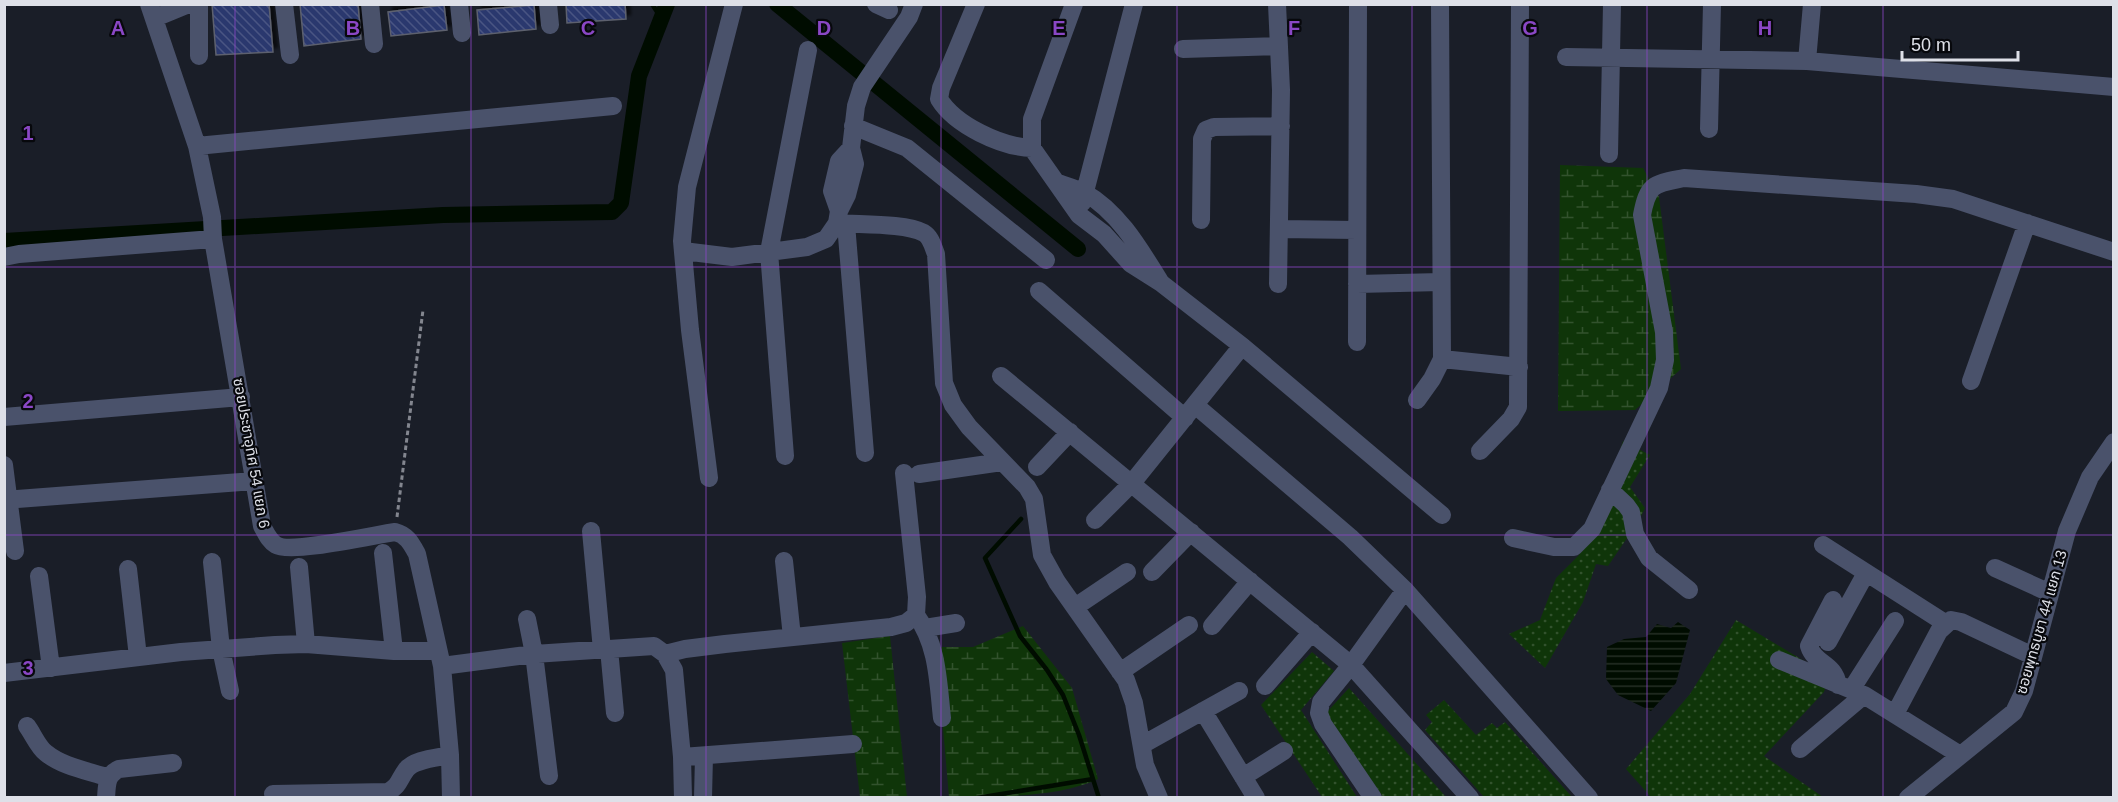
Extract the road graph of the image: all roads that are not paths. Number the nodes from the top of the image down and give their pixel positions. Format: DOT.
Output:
graph roads {
  1 [pos="189,4"];
  2 [pos="199,4"];
  3 [pos="284,4"];
  4 [pos="370,4"];
  5 [pos="459,4"];
  6 [pos="548,4"];
  7 [pos="735,4"];
  8 [pos="914,4"];
  9 [pos="976,4"];
  10 [pos="1074,4"];
  11 [pos="1134,4"];
  12 [pos="1277,4"];
  13 [pos="1358,4"];
  14 [pos="1440,4"];
  15 [pos="1520,4"];
  16 [pos="1612,4"];
  17 [pos="1712,4"];
  18 [pos="1812,4"];
  19 [pos="152,11"];
  20 [pos="550,25"];
  21 [pos="462,33"];
  22 [pos="374,44"];
  23 [pos="1279,46"];
  24 [pos="1183,49"];
  25 [pos="808,50"];
  26 [pos="290,55"];
  27 [pos="200,56"];
  28 [pos="1566,57"];
  29 [pos="1611,57"];
  30 [pos="1711,58"];
  31 [pos="1807,61"];
  32 [pos="2114,87"];
  33 [pos="613,106"];
  34 [pos="853,126"];
  35 [pos="1281,126"];
  36 [pos="1709,129"];
  37 [pos="197,146"];
  38 [pos="1032,148"];
  39 [pos="1609,154"];
  40 [pos="1058,183"];
  41 [pos="1085,193"];
  42 [pos="1079,214"];
  43 [pos="841,220"];
  44 [pos="1201,220"];
  45 [pos="2027,223"];
  46 [pos="1279,228"];
  47 [pos="1357,230"];
  48 [pos="213,239"];
  49 [pos="683,251"];
  50 [pos="769,252"];
  51 [pos="2114,252"];
  52 [pos="4,256"];
  53 [pos="1046,260"];
  54 [pos="1441,282"];
  55 [pos="1161,283"];
  56 [pos="1278,284"];
  57 [pos="1357,284"];
  58 [pos="1039,291"];
  59 [pos="1357,342"];
  60 [pos="1242,346"];
  61 [pos="1442,359"];
  62 [pos="1519,367"];
  63 [pos="1001,376"];
  64 [pos="1971,381"];
  65 [pos="241,397"];
  66 [pos="1417,400"];
  67 [pos="1190,412"];
  68 [pos="4,417"];
  69 [pos="1070,432"];
  70 [pos="2114,442"];
  71 [pos="1480,451"];
  72 [pos="865,453"];
  73 [pos="785,456"];
  74 [pos="1002,462"];
  75 [pos="4,465"];
  76 [pos="1038,467"];
  77 [pos="709,478"];
  78 [pos="254,481"];
  79 [pos="1132,483"];
  80 [pos="1610,490"];
  81 [pos="7,499"];
  82 [pos="1442,515"];
  83 [pos="1095,520"];
  84 [pos="591,531"];
  85 [pos="1191,532"];
  86 [pos="1513,538"];
  87 [pos="1823,545"];
  88 [pos="15,551"];
  89 [pos="383,554"];
  90 [pos="784,561"];
  91 [pos="212,562"];
  92 [pos="299,567"];
  93 [pos="1995,568"];
  94 [pos="128,569"];
  95 [pos="1127,572"];
  96 [pos="1152,572"];
  97 [pos="1866,573"];
  98 [pos="39,576"];
  99 [pos="1250,581"];
  100 [pos="1405,590"];
  101 [pos="1689,590"];
  102 [pos="2050,593"];
  103 [pos="1833,600"];
  104 [pos="1075,608"];
  105 [pos="527,619"];
  106 [pos="920,621"];
  107 [pos="1895,621"];
  108 [pos="956,623"];
  109 [pos="1946,624"];
  110 [pos="1189,625"];
  111 [pos="1212,626"];
  112 [pos="1312,632"];
  113 [pos="792,637"];
  114 [pos="1828,642"];
  115 [pos="306,644"];
  116 [pos="221,649"];
  117 [pos="606,650"];
  118 [pos="394,651"];
  119 [pos="534,654"];
  120 [pos="665,654"];
  121 [pos="2033,656"];
  122 [pos="138,657"];
  123 [pos="440,658"];
  124 [pos="1779,660"];
  125 [pos="1351,665"];
  126 [pos="51,668"];
  127 [pos="1120,672"];
  128 [pos="4,673"];
  129 [pos="1265,686"];
  130 [pos="1851,690"];
  131 [pos="230,691"];
  132 [pos="1239,691"];
  133 [pos="1203,711"];
  134 [pos="615,713"];
  135 [pos="1895,714"];
  136 [pos="942,718"];
  137 [pos="27,726"];
  138 [pos="853,744"];
  139 [pos="1142,746"];
  140 [pos="1800,749"];
  141 [pos="1284,751"];
  142 [pos="450,755"];
  143 [pos="1960,755"];
  144 [pos="704,756"];
  145 [pos="682,757"];
  146 [pos="173,763"];
  147 [pos="549,776"];
  148 [pos="1243,777"];
  149 [pos="109,778"];
  150 [pos="273,794"];
  151 [pos="106,798"];
  152 [pos="451,798"];
  153 [pos="682,798"];
  154 [pos="704,798"];
  155 [pos="1159,798"];
  156 [pos="1256,798"];
  157 [pos="1373,798"];
  158 [pos="1470,798"];
  159 [pos="1589,798"];
  160 [pos="1908,798"];
  1 -- 19 [label="street"];
  2 -- 27 [label="street"];
  3 -- 26 [label="street"];
  4 -- 22 [label="street"];
  5 -- 21 [label="street"];
  6 -- 20 [label="street"];
  7 -- 49 [label="street"];
  8 -- 34 [label="street"];
  9 -- 38 [label="street"];
  10 -- 38 [label="street"];
  11 -- 41 [label="street"];
  12 -- 23 [label="street"];
  13 -- 47 [label="street"];
  14 -- 54 [label="street"];
  15 -- 62 [label="street"];
  16 -- 29 [label="street"];
  17 -- 30 [label="street"];
  18 -- 31 [label="street"];
  19 -- 37 [label="street, ซอยประชาอุทิศ 54 แยก 6"];
  23 -- 24 [label="street"];
  23 -- 35 [label="street"];
  25 -- 50 [label="street"];
  28 -- 29 [label="street"];
  29 -- 30 [label="street"];
  29 -- 39 [label="street"];
  30 -- 31 [label="street"];
  30 -- 36 [label="street"];
  31 -- 32 [label="street"];
  33 -- 37 [label="street"];
  34 -- 43 [label="street"];
  34 -- 53 [label="street"];
  35 -- 44 [label="street"];
  35 -- 46 [label="street"];
  37 -- 48 [label="street, ซอยประชาอุทิศ 54 แยก 6"];
  38 -- 40 [label="street"];
  40 -- 41 [label="street"];
  40 -- 42 [label="street"];
  41 -- 42 [label="street"];
  41 -- 55 [label="street"];
  42 -- 55 [label="street"];
  43 -- 50 [label="street"];
  43 -- 72 [label="street"];
  43 -- 74 [label="street"];
  45 -- 51 [label="street"];
  45 -- 64 [label="street"];
  45 -- 80 [label="street"];
  46 -- 47 [label="street"];
  46 -- 56 [label="street"];
  47 -- 57 [label="street"];
  48 -- 52 [label="street"];
  48 -- 65 [label="street, ซอยประชาอุทิศ 54 แยก 6"];
  49 -- 50 [label="street"];
  49 -- 77 [label="street"];
  50 -- 73 [label="street"];
  54 -- 57 [label="street"];
  54 -- 61 [label="street"];
  55 -- 60 [label="street"];
  57 -- 59 [label="street"];
  58 -- 67 [label="street"];
  60 -- 67 [label="street"];
  60 -- 82 [label="street"];
  61 -- 62 [label="street"];
  61 -- 66 [label="street"];
  62 -- 71 [label="street"];
  63 -- 69 [label="street"];
  65 -- 68 [label="street"];
  65 -- 78 [label="street, ซอยประชาอุทิศ 54 แยก 6"];
  67 -- 79 [label="street"];
  67 -- 100 [label="street"];
  69 -- 76 [label="street"];
  69 -- 79 [label="street"];
  70 -- 102 [label="street, ซอยพุทธบูชา 44 แยก 13"];
  74 -- 104 [label="street"];
  74 -- 106 [label="street"];
  75 -- 81 [label="street"];
  78 -- 81 [label="street"];
  78 -- 123 [label="street, ซอยประชาอุทิศ 54 แยก 6"];
  79 -- 83 [label="street"];
  79 -- 85 [label="street"];
  80 -- 86 [label="street"];
  80 -- 101 [label="street"];
  81 -- 88 [label="street"];
  84 -- 117 [label="street"];
  85 -- 96 [label="street"];
  85 -- 99 [label="street"];
  87 -- 97 [label="street"];
  89 -- 118 [label="street"];
  90 -- 113 [label="street"];
  91 -- 116 [label="street"];
  92 -- 115 [label="street"];
  93 -- 102 [label="street"];
  94 -- 122 [label="street"];
  95 -- 104 [label="street"];
  97 -- 109 [label="street"];
  97 -- 114 [label="street"];
  98 -- 126 [label="street"];
  99 -- 111 [label="street"];
  99 -- 112 [label="street"];
  100 -- 125 [label="street"];
  100 -- 159 [label="street"];
  102 -- 121 [label="street, ซอยพุทธบูชา 44 แยก 13"];
  103 -- 130 [label="street"];
  104 -- 127 [label="street"];
  105 -- 119 [label="street"];
  106 -- 108 [label="street"];
  106 -- 113 [label="street"];
  106 -- 136 [label="street"];
  107 -- 130 [label="street"];
  109 -- 121 [label="street"];
  109 -- 135 [label="street"];
  110 -- 127 [label="street"];
  112 -- 125 [label="street"];
  112 -- 129 [label="street"];
  113 -- 120 [label="street"];
  115 -- 116 [label="street"];
  115 -- 118 [label="street"];
  116 -- 122 [label="street"];
  116 -- 131 [label="street"];
  117 -- 119 [label="street"];
  117 -- 120 [label="street"];
  117 -- 134 [label="street"];
  118 -- 123 [label="street"];
  119 -- 123 [label="street"];
  119 -- 147 [label="street"];
  120 -- 145 [label="street"];
  121 -- 143 [label="street, ซอยพุทธบูชา 44 แยก 13"];
  122 -- 126 [label="street"];
  123 -- 142 [label="street"];
  124 -- 130 [label="street"];
  125 -- 157 [label="street"];
  125 -- 158 [label="street"];
  126 -- 128 [label="street"];
  127 -- 139 [label="street"];
  130 -- 135 [label="street"];
  130 -- 140 [label="street"];
  132 -- 133 [label="street"];
  133 -- 139 [label="street"];
  133 -- 148 [label="street"];
  135 -- 143 [label="street"];
  137 -- 149 [label="street"];
  138 -- 144 [label="street"];
  139 -- 155 [label="street"];
  141 -- 148 [label="street"];
  142 -- 150 [label="street"];
  142 -- 152 [label="street"];
  143 -- 160 [label="street, ซอยพุทธบูชา 44 แยก 13"];
  144 -- 145 [label="street"];
  144 -- 154 [label="street"];
  145 -- 153 [label="street"];
  146 -- 149 [label="street"];
  148 -- 156 [label="street"];
  149 -- 151 [label="street"];
}
